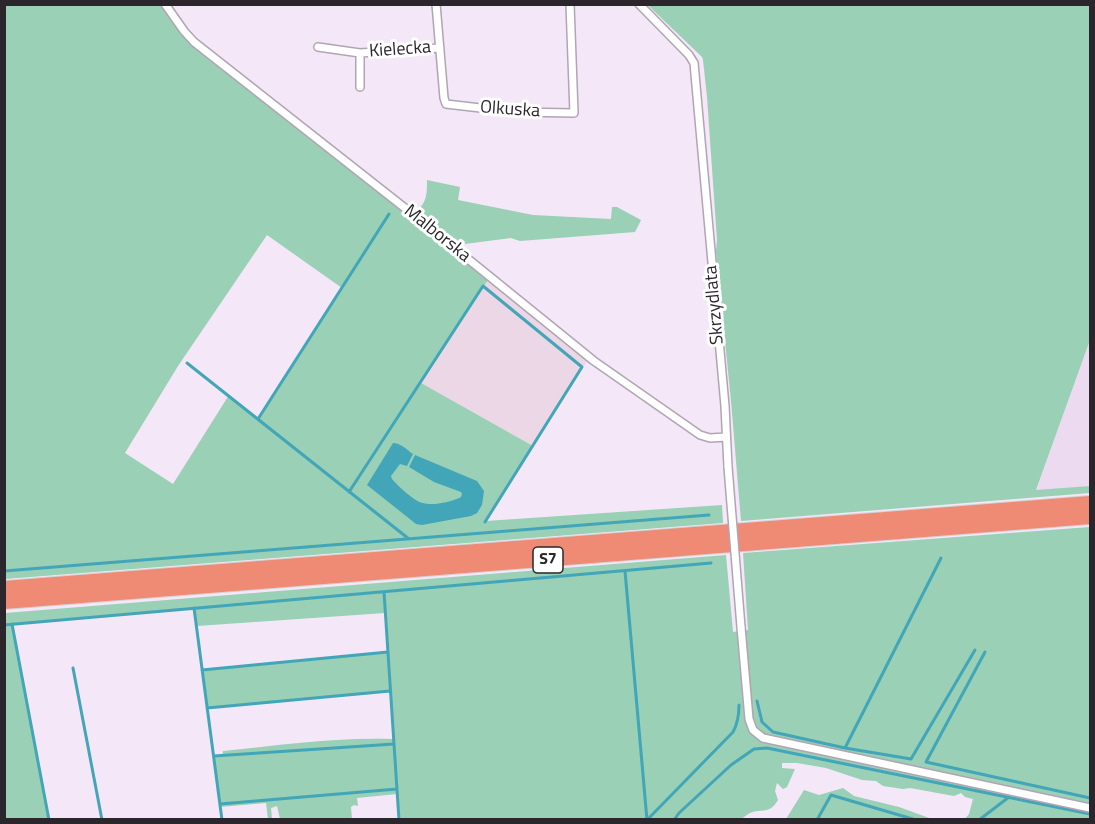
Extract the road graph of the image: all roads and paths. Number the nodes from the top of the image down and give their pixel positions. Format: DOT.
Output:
graph roads {
  1 [pos="165,4"];
  2 [pos="436,4"];
  3 [pos="570,4"];
  4 [pos="639,4"];
  5 [pos="318,47"];
  6 [pos="440,48"];
  7 [pos="360,53"];
  8 [pos="360,87"];
  9 [pos="446,104"];
  10 [pos="726,437"];
  11 [pos="1090,503"];
  12 [pos="1090,517"];
  13 [pos="4,588"];
  14 [pos="4,602"];
  15 [pos="1090,808"];
  1 -- 10 [label="street, Malborska"];
  2 -- 6 [label="street, Kielecka"];
  3 -- 9 [label="street, Olkuska"];
  4 -- 10 [label="street, Skrzydlata"];
  5 -- 7 [label="street, Kielecka"];
  6 -- 7 [label="street, Kielecka"];
  6 -- 9 [label="street, Kielecka"];
  7 -- 8 [label="street, Kielecka"];
  10 -- 15 [label="street, Skrzydlata, bridge"];
  11 -- 13 [label="highway, S7"];
  12 -- 14 [label="highway, S7"];
}
